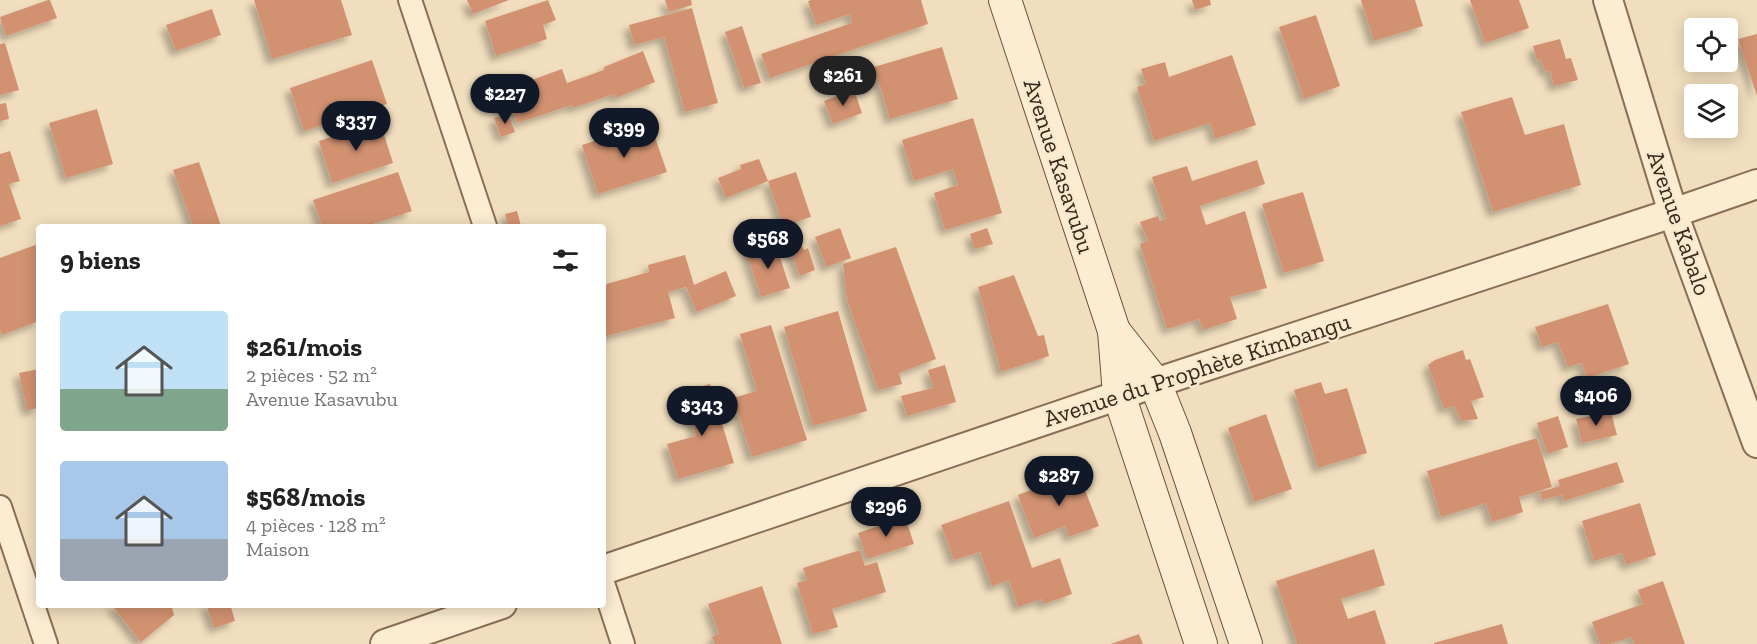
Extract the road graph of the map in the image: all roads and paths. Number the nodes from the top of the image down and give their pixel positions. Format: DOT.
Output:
graph roads {
  1 [pos="410,0"];
  2 [pos="1005,0"];
  3 [pos="1608,0"];
  4 [pos="1757,184"];
  5 [pos="1673,213"];
  6 [pos="484,224"];
  7 [pos="1114,331"];
  8 [pos="1155,383"];
  9 [pos="1119,395"];
  10 [pos="1757,443"];
  11 [pos="0,507"];
  12 [pos="606,569"];
  13 [pos="606,592"];
  14 [pos="490,608"];
  15 [pos="46,644"];
  16 [pos="385,644"];
  17 [pos="624,644"];
  18 [pos="1201,644"];
  19 [pos="1246,644"];
  1 -- 6 [label="street"];
  2 -- 7 [label="main road, Avenue Kasavubu"];
  3 -- 5 [label="street, Avenue Kabalo"];
  4 -- 5 [label="street, Avenue du Prophète Kimbangu"];
  5 -- 8 [label="street, Avenue du Prophète Kimbangu"];
  5 -- 10 [label="street, Avenue Kabalo"];
  7 -- 8 [label="main road, Avenue Kasavubu"];
  7 -- 9 [label="main road, Avenue Kasavubu"];
  8 -- 9 [label="street, Avenue du Prophète Kimbangu"];
  8 -- 19 [label="main road, Avenue Kasavubu"];
  9 -- 12 [label="street, Avenue du Prophète Kimbangu"];
  9 -- 18 [label="main road, Avenue Kasavubu"];
  11 -- 15 [label="street"];
  13 -- 17 [label="street"];
  14 -- 16 [label="street"];
}
